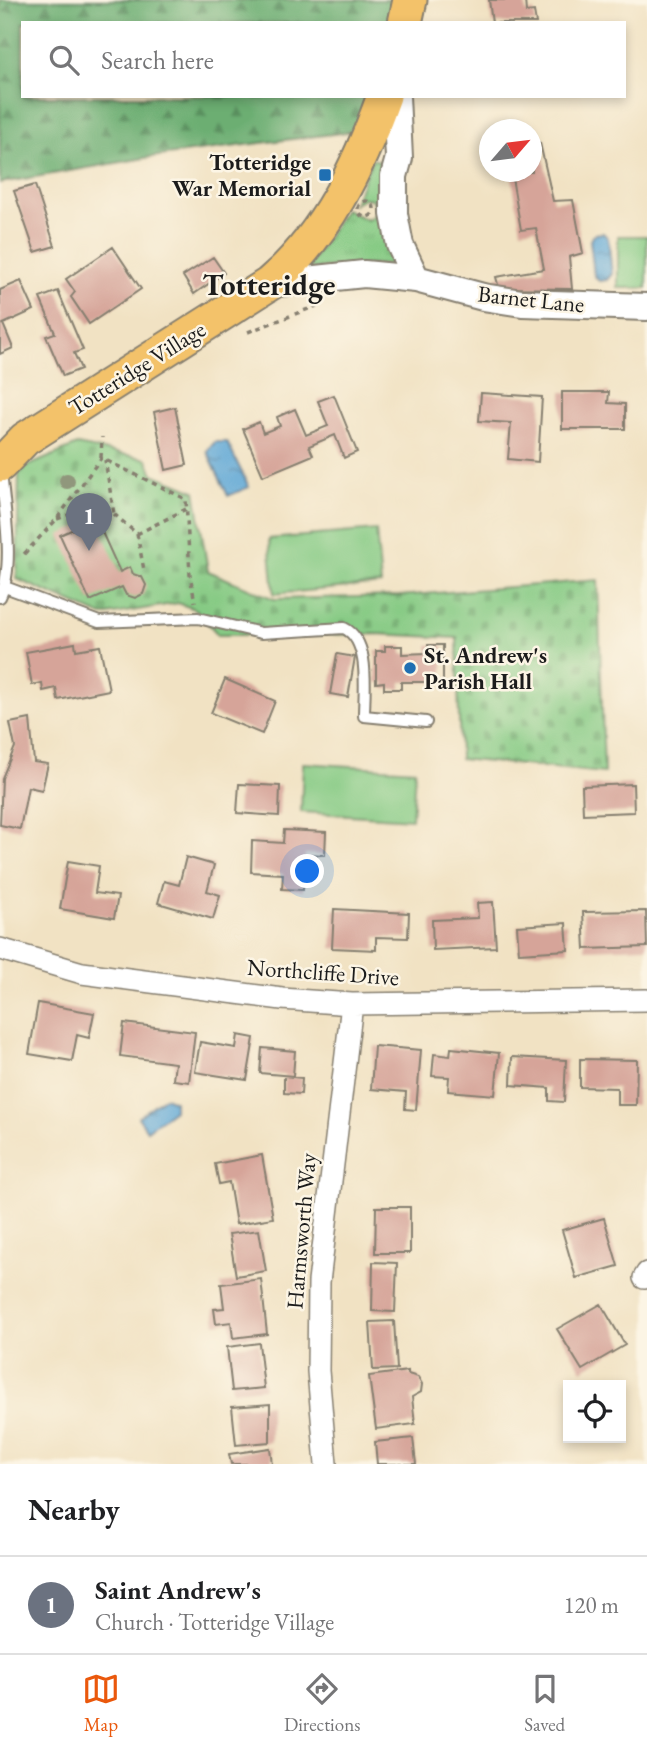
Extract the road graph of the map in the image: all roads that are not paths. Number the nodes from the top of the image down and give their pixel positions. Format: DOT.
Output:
graph roads {
  1 [pos="411,0"];
  2 [pos="406,21"];
  3 [pos="383,98"];
  4 [pos="396,98"];
  5 [pos="365,143"];
  6 [pos="394,176"];
  7 [pos="416,279"];
  8 [pos="269,284"];
  9 [pos="647,307"];
  10 [pos="0,464"];
  11 [pos="2,592"];
  12 [pos="426,722"];
  13 [pos="0,949"];
  14 [pos="647,1000"];
  15 [pos="352,1004"];
  16 [pos="326,1464"];
  1 -- 2 [label="main road"];
  3 -- 5 [label="main road, Totteridge Village"];
  4 -- 6 [label="street"];
  5 -- 6 [label="street"];
  5 -- 8 [label="main road, Totteridge Village"];
  6 -- 7 [label="street"];
  7 -- 8 [label="street, Barnet Lane"];
  7 -- 9 [label="street, Barnet Lane"];
  8 -- 10 [label="main road, Totteridge Village"];
  10 -- 11 [label="lane"];
  11 -- 12 [label="lane"];
  13 -- 15 [label="street, Northcliffe Drive"];
  14 -- 15 [label="street, Northcliffe Drive"];
  15 -- 16 [label="street, Harmsworth Way"];
}
